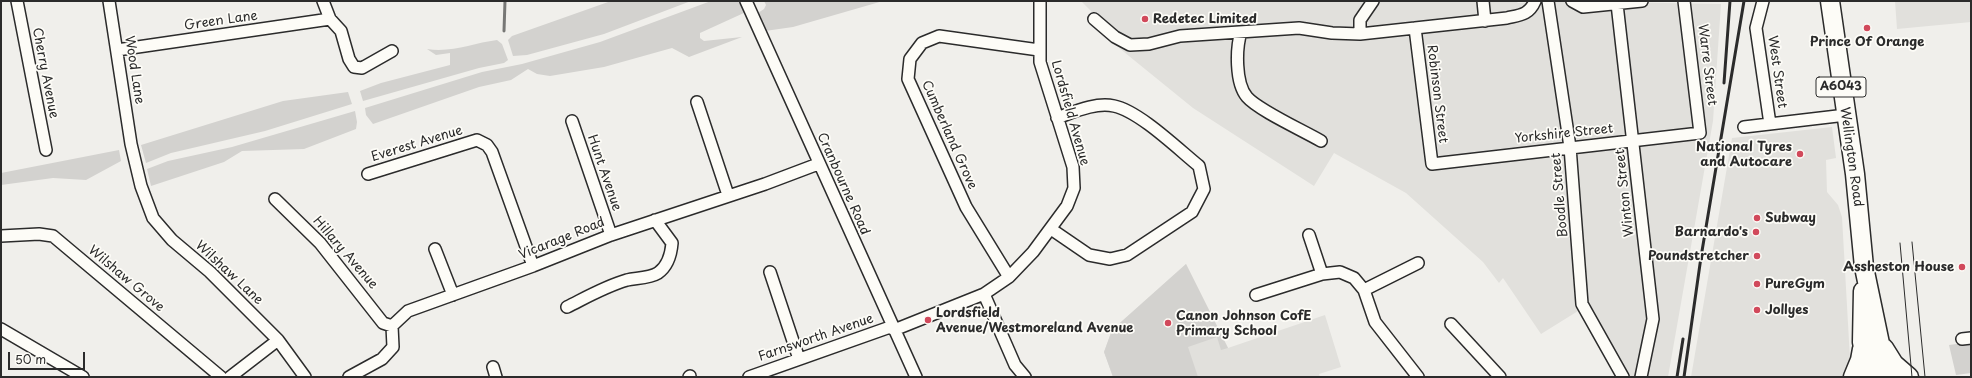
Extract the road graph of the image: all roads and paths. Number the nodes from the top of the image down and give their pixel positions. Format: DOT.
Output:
graph roads {
  1 [pos="17,1"];
  2 [pos="109,1"];
  3 [pos="322,1"];
  4 [pos="746,1"];
  5 [pos="1040,1"];
  6 [pos="1374,1"];
  7 [pos="1483,1"];
  8 [pos="1535,1"];
  9 [pos="1548,1"];
  10 [pos="1572,1"];
  11 [pos="1642,1"];
  12 [pos="1684,1"];
  13 [pos="1763,1"];
  14 [pos="1830,1"];
  15 [pos="1617,4"];
  16 [pos="330,19"];
  17 [pos="1094,19"];
  18 [pos="1485,20"];
  19 [pos="1415,28"];
  20 [pos="1241,32"];
  21 [pos="1360,32"];
  22 [pos="116,50"];
  23 [pos="1039,50"];
  24 [pos="392,51"];
  25 [pos="697,102"];
  26 [pos="1846,115"];
  27 [pos="1057,118"];
  28 [pos="572,121"];
  29 [pos="1770,124"];
  30 [pos="1744,127"];
  31 [pos="1700,132"];
  32 [pos="1321,141"];
  33 [pos="1633,141"];
  34 [pos="1570,147"];
  35 [pos="46,150"];
  36 [pos="818,164"];
  37 [pos="1432,164"];
  38 [pos="368,174"];
  39 [pos="141,186"];
  40 [pos="728,195"];
  41 [pos="275,198"];
  42 [pos="655,220"];
  43 [pos="1051,228"];
  44 [pos="611,235"];
  45 [pos="1,236"];
  46 [pos="1309,236"];
  47 [pos="434,249"];
  48 [pos="1418,263"];
  49 [pos="533,266"];
  50 [pos="1864,267"];
  51 [pos="770,272"];
  52 [pos="1322,274"];
  53 [pos="1009,277"];
  54 [pos="1364,290"];
  55 [pos="984,294"];
  56 [pos="453,295"];
  57 [pos="1256,295"];
  58 [pos="567,307"];
  59 [pos="1451,324"];
  60 [pos="392,326"];
  61 [pos="1,328"];
  62 [pos="894,328"];
  63 [pos="278,340"];
  64 [pos="1862,342"];
  65 [pos="1880,342"];
  66 [pos="799,359"];
  67 [pos="83,377"];
  68 [pos="221,377"];
  69 [pos="230,377"];
  70 [pos="305,377"];
  71 [pos="349,377"];
  72 [pos="749,377"];
  73 [pos="916,377"];
  74 [pos="1025,377"];
  75 [pos="1418,377"];
  76 [pos="1500,377"];
  77 [pos="1623,377"];
  78 [pos="1641,377"];
  79 [pos="1853,377"];
  80 [pos="1869,377"];
  81 [pos="1887,377"];
  82 [pos="1909,377"];
  1 -- 35 [label="street, Cherry Avenue"];
  2 -- 22 [label="street, Wood Lane"];
  3 -- 16 [label="street"];
  4 -- 36 [label="street, Cranbourne Road"];
  5 -- 23 [label="street, Lordsfield Avenue"];
  6 -- 21 [label="street"];
  7 -- 18 [label="street"];
  8 -- 18 [label="street"];
  9 -- 34 [label="street, Boodle Street"];
  10 -- 15 [label="street"];
  11 -- 15 [label="street"];
  12 -- 31 [label="street, Warre Street"];
  13 -- 29 [label="street, West Street"];
  14 -- 26 [label="highway, Wellington Road / A6043"];
  15 -- 33 [label="street, Winton Street"];
  16 -- 22 [label="street, Green Lane"];
  16 -- 24 [label="street"];
  17 -- 20 [label="street"];
  18 -- 19 [label="street"];
  19 -- 21 [label="street"];
  19 -- 37 [label="street, Robinson Street"];
  20 -- 21 [label="street"];
  20 -- 32 [label="street"];
  22 -- 39 [label="street, Wood Lane"];
  23 -- 27 [label="street, Lordsfield Avenue"];
  23 -- 53 [label="street, Cumberland Grove"];
  25 -- 40 [label="street"];
  26 -- 29 [label="street"];
  26 -- 50 [label="highway, Wellington Road / A6043"];
  27 -- 43 [label="street, Lordsfield Avenue"];
  27 -- 43 [label="street"];
  28 -- 44 [label="street, Hunt Avenue"];
  29 -- 30 [label="street"];
  31 -- 33 [label="street, Yorkshire Street"];
  33 -- 34 [label="street, Yorkshire Street"];
  33 -- 78 [label="street, Winton Street"];
  34 -- 37 [label="street, Yorkshire Street"];
  34 -- 77 [label="street, Boodle Street"];
  36 -- 40 [label="street, Vicarage Road"];
  36 -- 62 [label="street, Cranbourne Road"];
  38 -- 49 [label="street, Everest Avenue"];
  39 -- 63 [label="street, Wilshaw Lane"];
  40 -- 42 [label="street, Vicarage Road"];
  41 -- 60 [label="street, Hillary Avenue"];
  42 -- 44 [label="street, Vicarage Road"];
  42 -- 58 [label="street"];
  43 -- 53 [label="street, Lordsfield Avenue"];
  44 -- 49 [label="street, Vicarage Road"];
  45 -- 68 [label="street, Wilshaw Grove"];
  46 -- 52 [label="street"];
  47 -- 56 [label="street"];
  48 -- 54 [label="street"];
  49 -- 56 [label="street, Vicarage Road"];
  50 -- 64 [label="highway, Wellington Road / A6043"];
  50 -- 65 [label="highway, Wellington Road / A6043"];
  51 -- 66 [label="street"];
  52 -- 54 [label="street"];
  52 -- 57 [label="street"];
  53 -- 55 [label="street, Lordsfield Avenue"];
  54 -- 75 [label="street"];
  55 -- 62 [label="street, Lordsfield Avenue"];
  55 -- 74 [label="street"];
  56 -- 60 [label="street, Vicarage Road"];
  59 -- 76 [label="street"];
  60 -- 71 [label="street"];
  61 -- 67 [label="street"];
  62 -- 66 [label="street, Farnsworth Avenue"];
  62 -- 73 [label="street, Cranbourne Road"];
  63 -- 69 [label="street"];
  63 -- 70 [label="street, Wilshaw Lane"];
  64 -- 79 [label="highway"];
  64 -- 80 [label="highway, Wellington Road / A6043"];
  65 -- 81 [label="highway, Wellington Road / A6043"];
  65 -- 82 [label="highway, A6043"];
  66 -- 72 [label="street, Farnsworth Avenue"];
}
